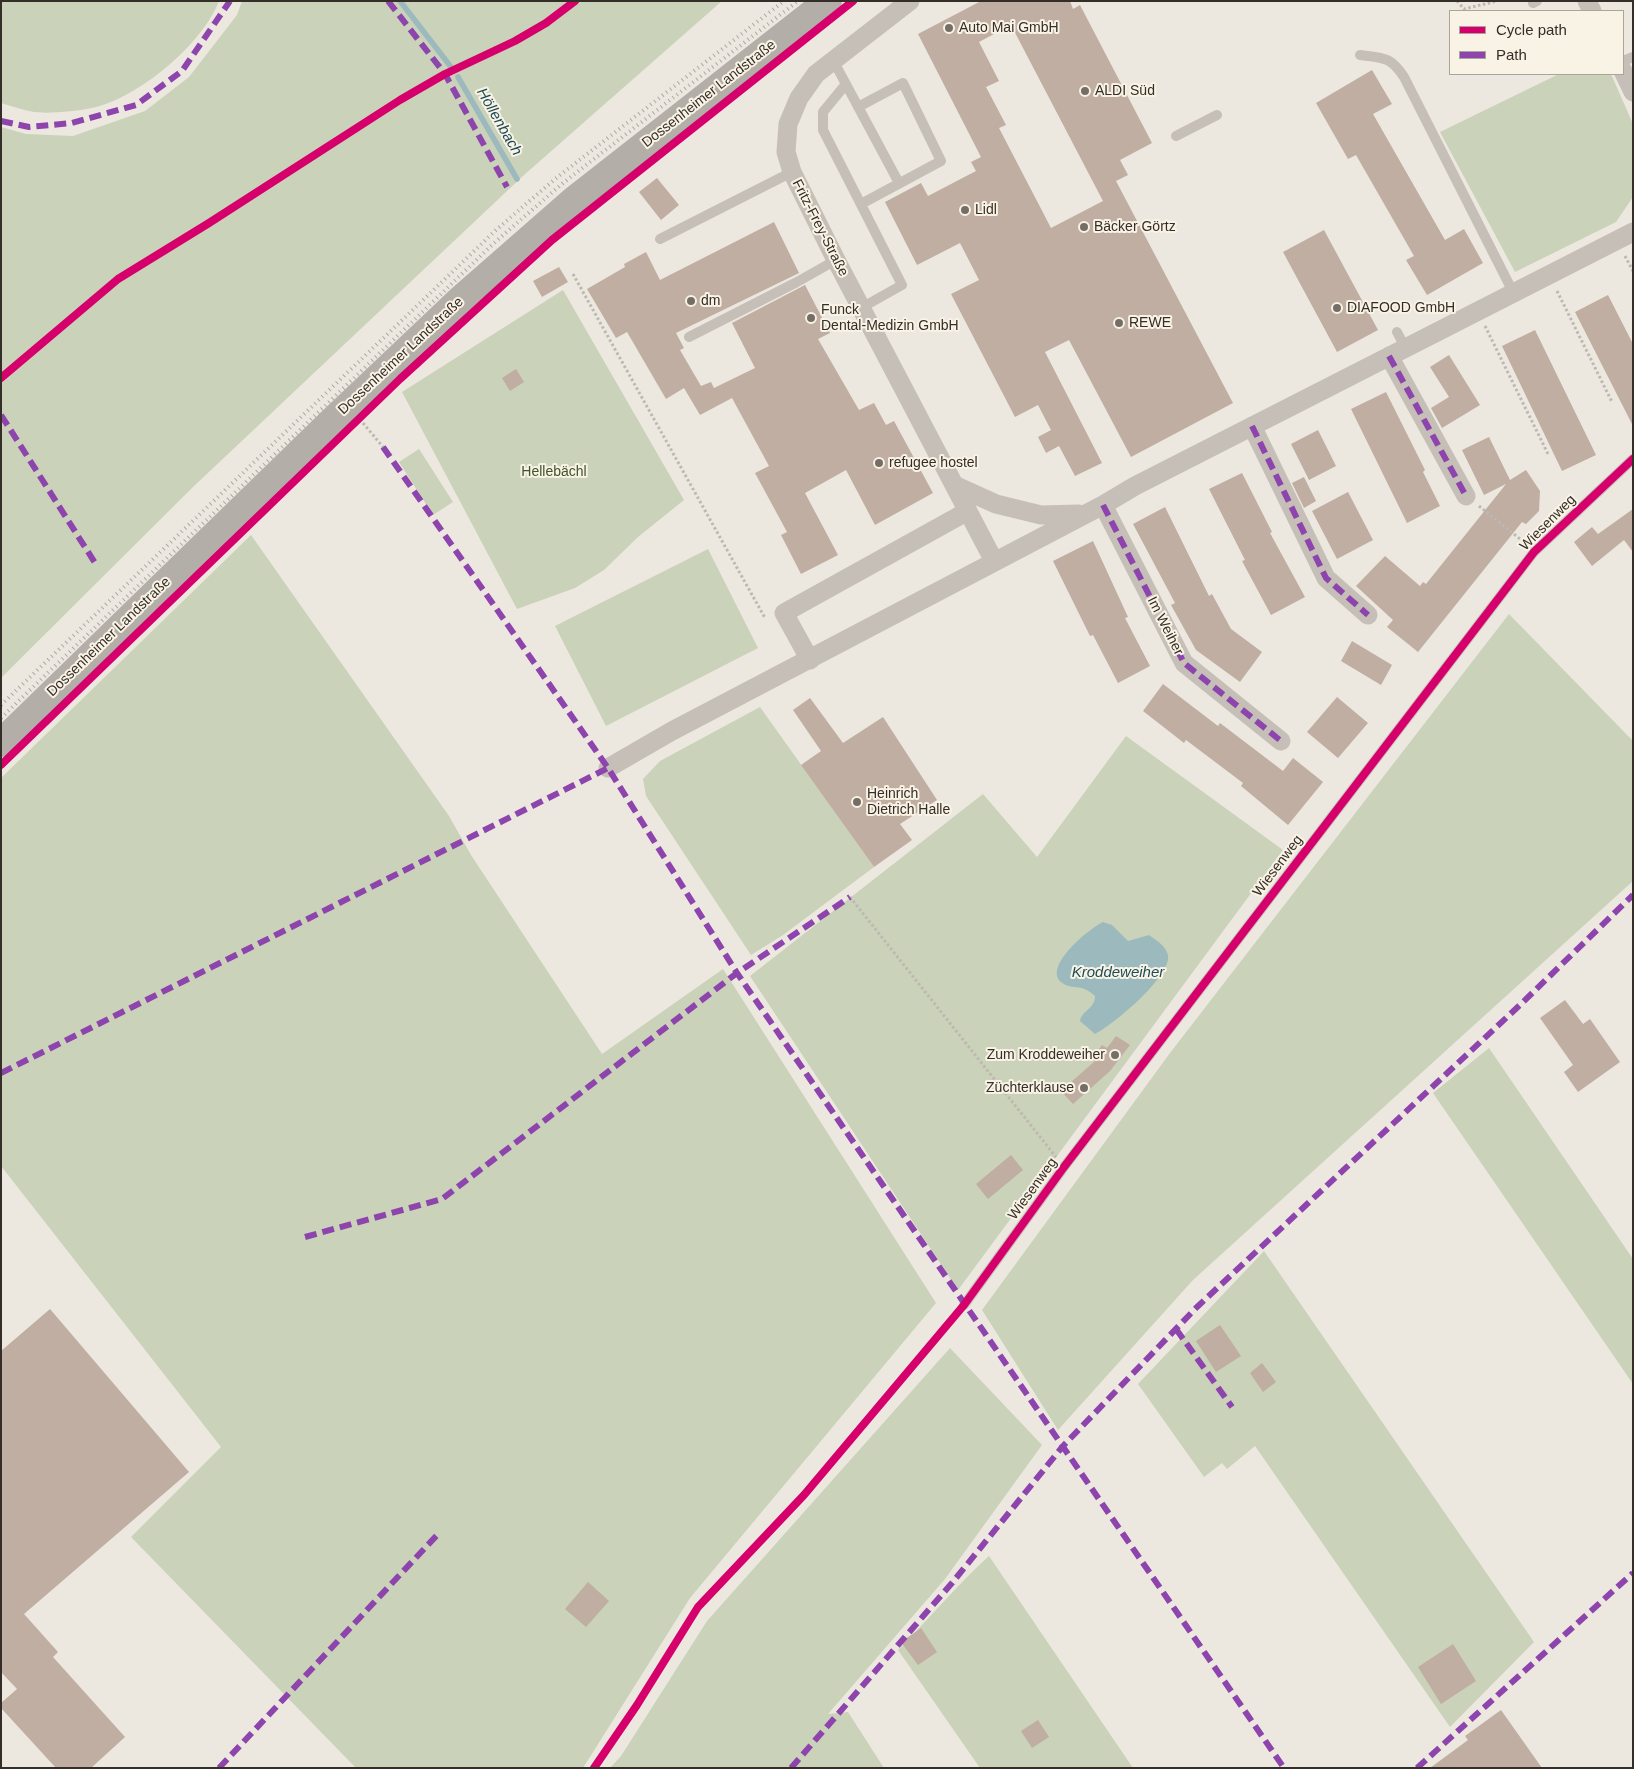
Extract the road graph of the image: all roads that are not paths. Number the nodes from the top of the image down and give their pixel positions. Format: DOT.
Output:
graph roads {
  1 [pos="828,1"];
  2 [pos="910,1"];
  3 [pos="1360,55"];
  4 [pos="833,60"];
  5 [pos="1624,73"];
  6 [pos="846,84"];
  7 [pos="1633,92"];
  8 [pos="858,107"];
  9 [pos="1217,115"];
  10 [pos="1176,136"];
  11 [pos="792,172"];
  12 [pos="899,183"];
  13 [pos="861,204"];
  14 [pos="1633,232"];
  15 [pos="660,240"];
  16 [pos="836,260"];
  17 [pos="1513,292"];
  18 [pos="861,308"];
  19 [pos="689,337"];
  20 [pos="1397,345"];
  21 [pos="1252,426"];
  22 [pos="1633,459"];
  23 [pos="954,485"];
  24 [pos="1466,496"];
  25 [pos="1103,505"];
  26 [pos="968,511"];
  27 [pos="1085,514"];
  28 [pos="994,561"];
  29 [pos="1368,614"];
  30 [pos="810,660"];
  31 [pos="1281,741"];
  32 [pos="1,743"];
  33 [pos="608,768"];
  34 [pos="964,1305"];
  1 -- 32 [label="main road, Dossenheimer Landstraße"];
  2 -- 4 [label="street, Fritz-Frey-Straße"];
  3 -- 17 [label="lane"];
  4 -- 6 [label="lane"];
  4 -- 11 [label="street, Fritz-Frey-Straße"];
  5 -- 7 [label="street"];
  6 -- 8 [label="lane"];
  6 -- 13 [label="lane"];
  8 -- 12 [label="lane"];
  8 -- 12 [label="lane"];
  9 -- 10 [label="lane"];
  11 -- 15 [label="lane"];
  11 -- 16 [label="street, Fritz-Frey-Straße"];
  12 -- 13 [label="lane"];
  13 -- 18 [label="lane"];
  14 -- 17 [label="street"];
  16 -- 18 [label="street, Fritz-Frey-Straße"];
  16 -- 19 [label="lane"];
  17 -- 20 [label="street"];
  18 -- 23 [label="street, Fritz-Frey-Straße"];
  20 -- 21 [label="street"];
  20 -- 24 [label="street"];
  21 -- 25 [label="street"];
  21 -- 29 [label="street"];
  22 -- 34 [label="lane, Wiesenweg"];
  23 -- 26 [label="street, Fritz-Frey-Straße"];
  23 -- 27 [label="street"];
  25 -- 27 [label="street"];
  25 -- 31 [label="street, Im Weiher"];
  26 -- 28 [label="street, Fritz-Frey-Straße"];
  26 -- 30 [label="street"];
  27 -- 28 [label="street"];
  28 -- 30 [label="street"];
  30 -- 33 [label="street"];
}
